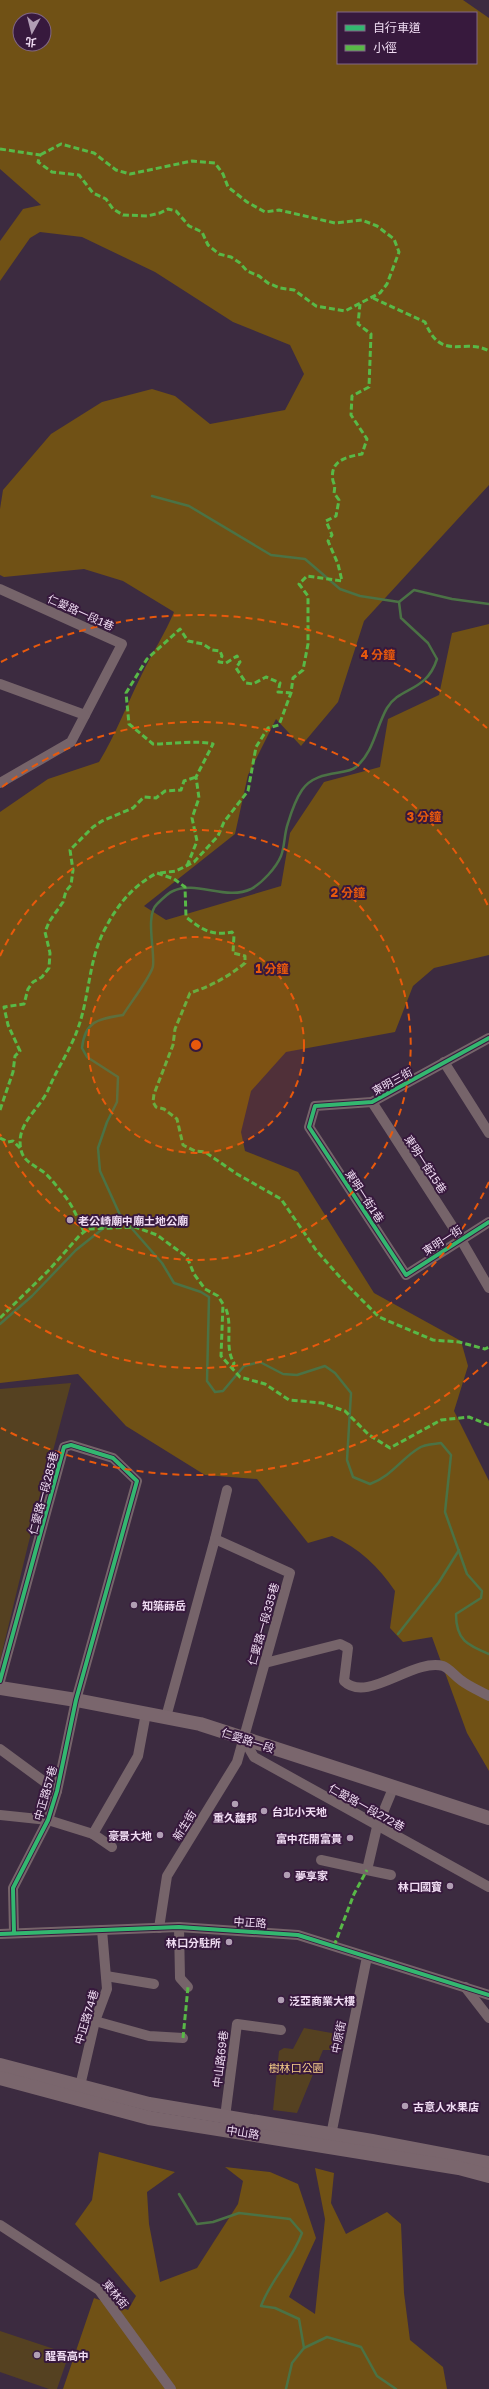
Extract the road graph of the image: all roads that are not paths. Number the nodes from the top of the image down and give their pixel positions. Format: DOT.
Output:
graph roads {
  1 [pos="0,589"];
  2 [pos="0,684"];
  3 [pos="84,715"];
  4 [pos="0,783"];
  5 [pos="489,1038"];
  6 [pos="444,1062"];
  7 [pos="372,1102"];
  8 [pos="309,1127"];
  9 [pos="489,1133"];
  10 [pos="489,1222"];
  11 [pos="460,1238"];
  12 [pos="406,1275"];
  13 [pos="489,1288"];
  14 [pos="227,1490"];
  15 [pos="215,1539"];
  16 [pos="265,1663"];
  17 [pos="0,1681"];
  18 [pos="0,1688"];
  19 [pos="489,1696"];
  20 [pos="76,1700"];
  21 [pos="146,1713"];
  22 [pos="166,1717"];
  23 [pos="243,1738"];
  24 [pos="0,1749"];
  25 [pos="394,1786"];
  26 [pos="56,1792"];
  27 [pos="0,1815"];
  28 [pos="489,1818"];
  29 [pos="48,1820"];
  30 [pos="376,1827"];
  31 [pos="93,1834"];
  32 [pos="112,1847"];
  33 [pos="322,1860"];
  34 [pos="367,1870"];
  35 [pos="391,1875"];
  36 [pos="489,1887"];
  37 [pos="179,1927"];
  38 [pos="159,1928"];
  39 [pos="102,1930"];
  40 [pos="14,1933"];
  41 [pos="0,1934"];
  42 [pos="367,1957"];
  43 [pos="106,1976"];
  44 [pos="154,1984"];
  45 [pos="188,1987"];
  46 [pos="465,1987"];
  47 [pos="489,1995"];
  48 [pos="489,2018"];
  49 [pos="95,2021"];
  50 [pos="281,2030"];
  51 [pos="183,2038"];
  52 [pos="0,2066"];
  53 [pos="0,2078"];
  54 [pos="80,2086"];
  55 [pos="225,2117"];
  56 [pos="330,2140"];
  57 [pos="489,2164"];
  58 [pos="489,2176"];
  59 [pos="0,2225"];
  60 [pos="171,2389"];
  1 -- 3 [label="street, 仁愛路一段1巷"];
  2 -- 3 [label="street"];
  3 -- 4 [label="street"];
  5 -- 6 [label="street, 東明三街"];
  6 -- 7 [label="street, 東明三街"];
  6 -- 9 [label="street"];
  7 -- 8 [label="street, 東明三街"];
  7 -- 11 [label="street, 東明一街15巷"];
  8 -- 12 [label="street, 東明一街1巷"];
  10 -- 11 [label="street, 東明一街"];
  11 -- 12 [label="street, 東明一街"];
  11 -- 13 [label="street, 東明一街15巷"];
  14 -- 15 [label="street"];
  15 -- 16 [label="street, 仁愛路一段335巷"];
  15 -- 22 [label="street"];
  16 -- 19 [label="street"];
  16 -- 23 [label="street, 仁愛路一段335巷"];
  17 -- 20 [label="street, 仁愛路一段285巷"];
  18 -- 20 [label="main road, 仁愛路一段"];
  20 -- 21 [label="main road, 仁愛路一段"];
  20 -- 26 [label="street, 中正路57巷"];
  21 -- 22 [label="main road, 仁愛路一段"];
  21 -- 31 [label="street"];
  22 -- 23 [label="main road, 仁愛路一段"];
  23 -- 25 [label="main road, 仁愛路一段"];
  23 -- 30 [label="street, 仁愛路一段272巷"];
  23 -- 38 [label="street, 新生街"];
  24 -- 26 [label="street, 中正路57巷"];
  25 -- 28 [label="main road, 仁愛路一段"];
  25 -- 30 [label="street"];
  26 -- 29 [label="street, 中正路57巷"];
  27 -- 29 [label="street"];
  29 -- 31 [label="street"];
  29 -- 40 [label="street, 中正路57巷"];
  30 -- 34 [label="street"];
  30 -- 36 [label="street, 仁愛路一段272巷"];
  31 -- 32 [label="street"];
  33 -- 34 [label="street"];
  34 -- 35 [label="street"];
  37 -- 38 [label="street, 中正路"];
  37 -- 42 [label="street, 中正路"];
  37 -- 45 [label="street"];
  38 -- 39 [label="street, 中正路"];
  39 -- 40 [label="street, 中正路"];
  39 -- 43 [label="street, 中正路74巷"];
  40 -- 41 [label="street, 中正路"];
  42 -- 46 [label="street, 中正路"];
  42 -- 56 [label="street, 中原街"];
  43 -- 44 [label="street"];
  43 -- 49 [label="street, 中正路74巷"];
  46 -- 47 [label="street, 中正路"];
  46 -- 48 [label="street"];
  49 -- 51 [label="street"];
  49 -- 54 [label="street, 中正路74巷"];
  50 -- 55 [label="street, 中山路69巷"];
  52 -- 54 [label="main road, 中山路"];
  53 -- 56 [label="main road, 中山路"];
  54 -- 55 [label="main road, 中山路"];
  55 -- 56 [label="main road, 中山路"];
  56 -- 57 [label="main road, 中山路"];
  56 -- 58 [label="main road, 中山路"];
  59 -- 60 [label="street, 東林街"];
}
